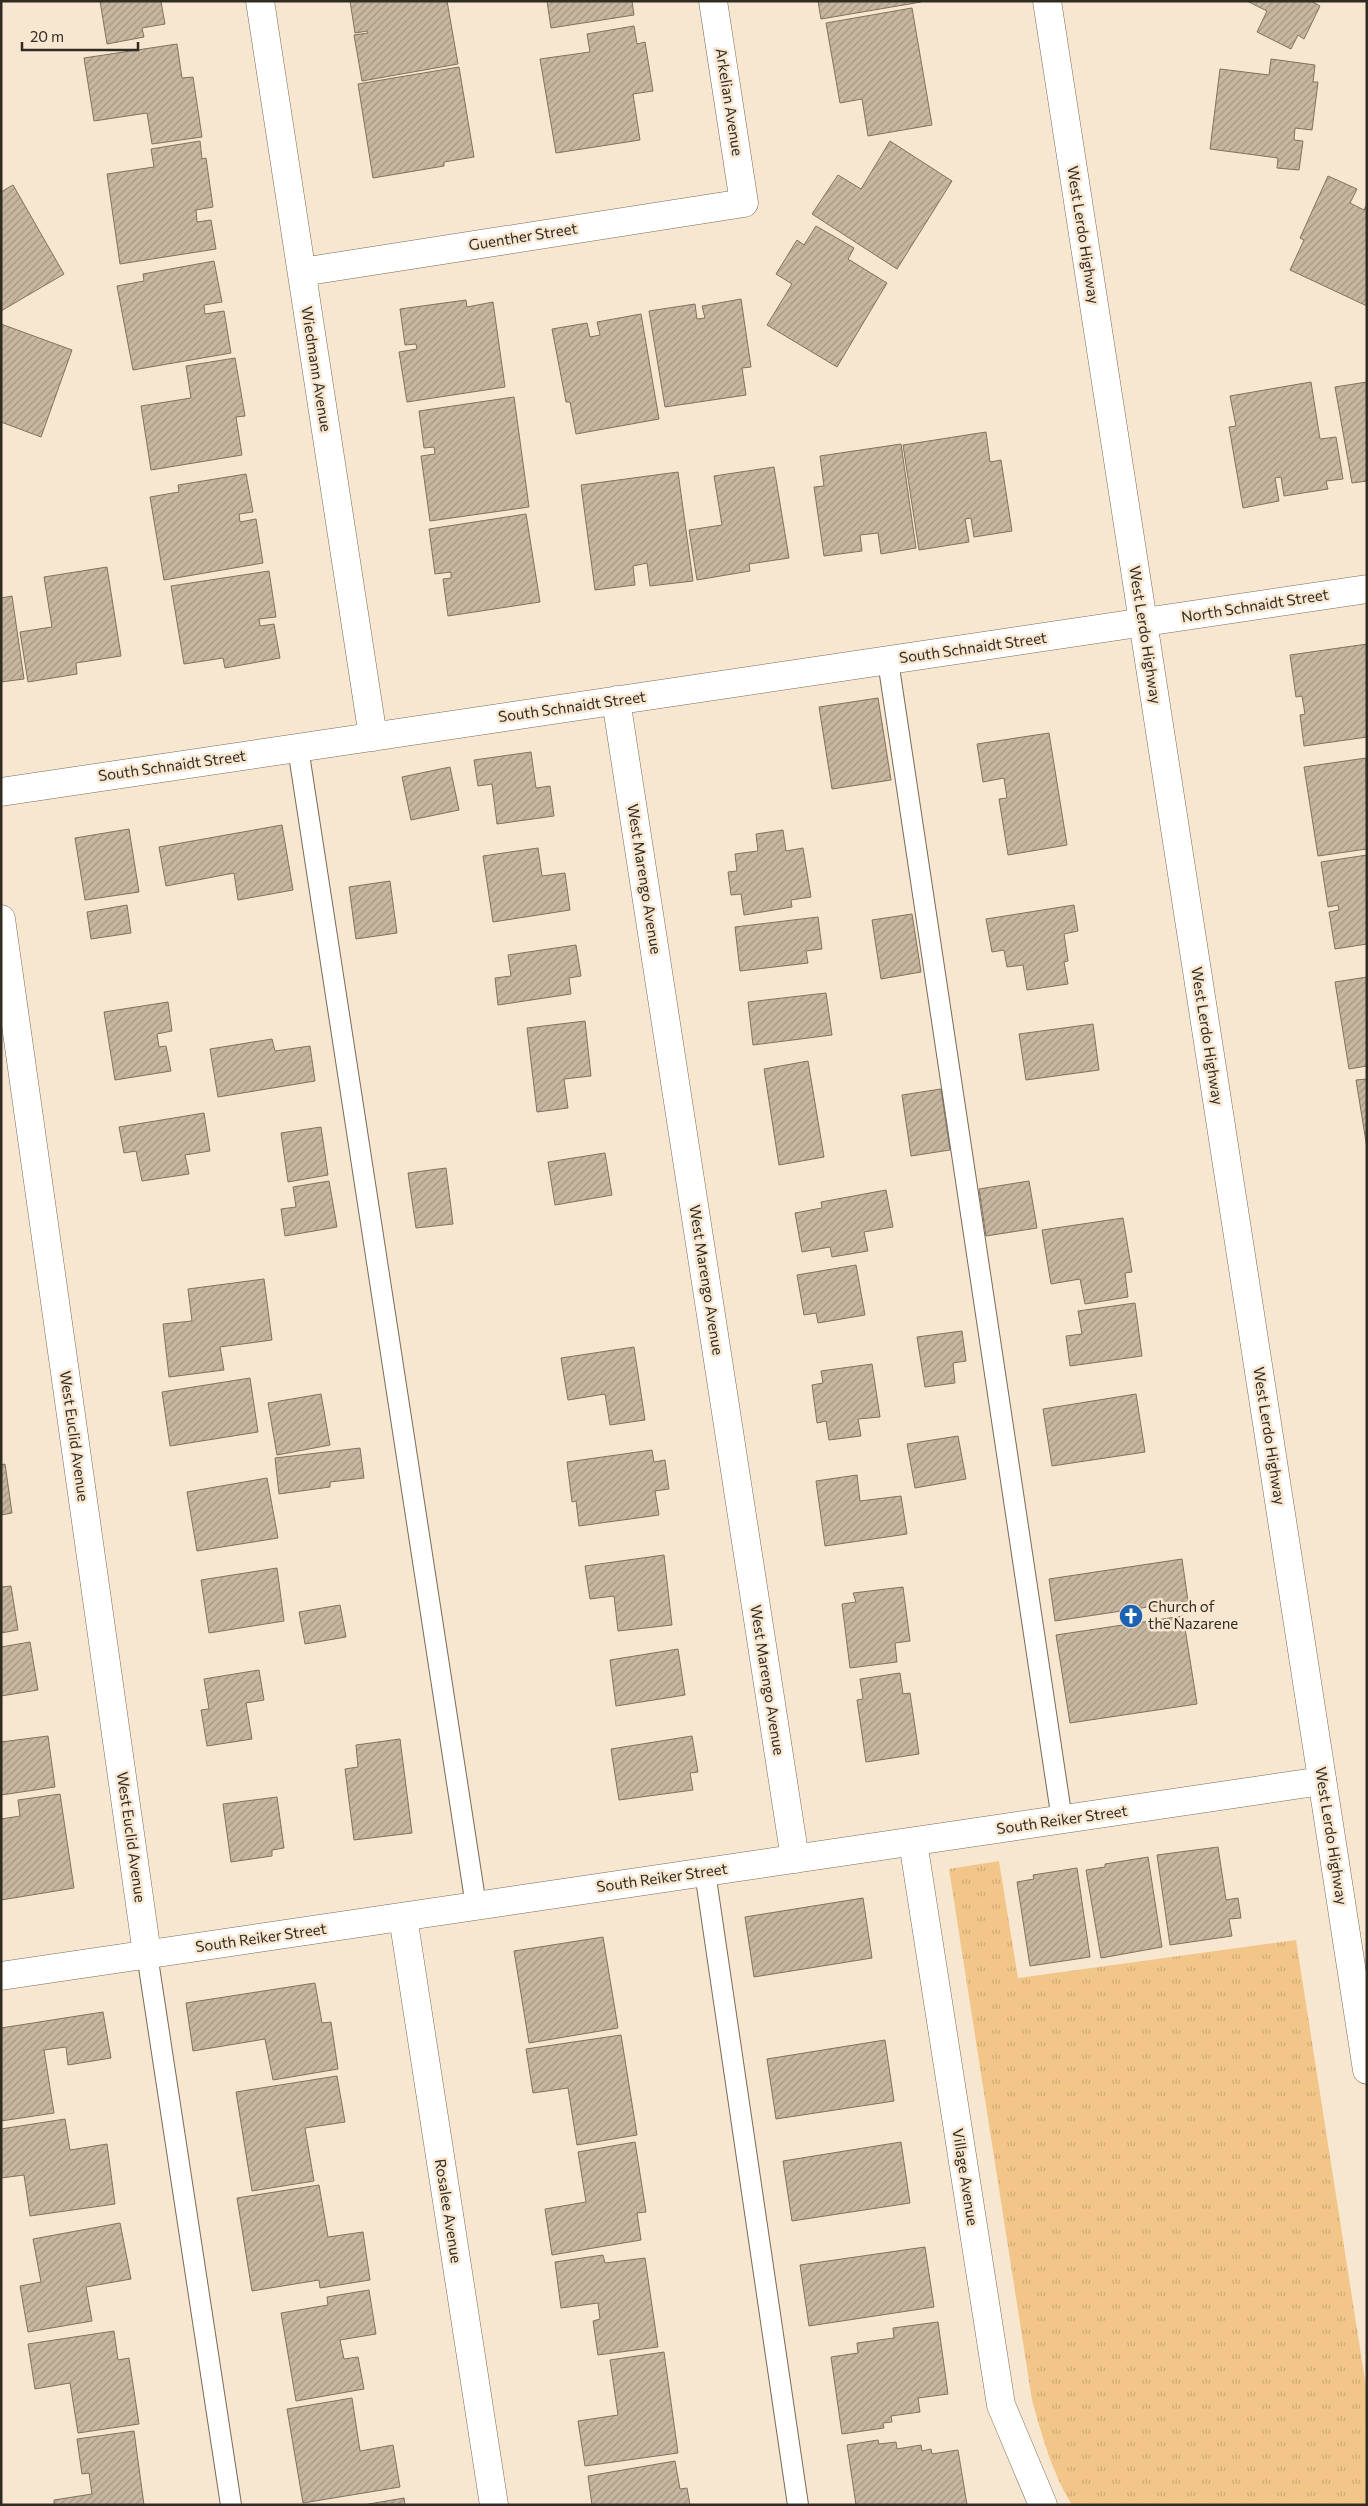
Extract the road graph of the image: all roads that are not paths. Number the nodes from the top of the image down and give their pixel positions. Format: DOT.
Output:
graph roads {
  1 [pos="260,1"];
  2 [pos="713,1"];
  3 [pos="1047,1"];
  4 [pos="744,203"];
  5 [pos="302,272"];
  6 [pos="1367,589"];
  7 [pos="1143,623"];
  8 [pos="888,661"];
  9 [pos="616,700"];
  10 [pos="373,737"];
  11 [pos="298,748"];
  12 [pos="1,792"];
  13 [pos="1,918"];
  14 [pos="1322,1781"];
  15 [pos="1062,1820"];
  16 [pos="914,1842"];
  17 [pos="795,1859"];
  18 [pos="705,1872"];
  19 [pos="476,1906"];
  20 [pos="403,1917"];
  21 [pos="147,1954"];
  22 [pos="1,1976"];
  23 [pos="1367,2070"];
  24 [pos="231,2505"];
  25 [pos="494,2505"];
  26 [pos="798,2505"];
  27 [pos="1043,2505"];
  1 -- 5 [label="street, Wiedmann Avenue"];
  2 -- 4 [label="street, Arkelian Avenue"];
  3 -- 7 [label="street, West Lerdo Highway"];
  4 -- 5 [label="street, Guenther Street"];
  5 -- 10 [label="street, Wiedmann Avenue"];
  6 -- 7 [label="street, North Schnaidt Street"];
  7 -- 8 [label="street, South Schnaidt Street"];
  7 -- 14 [label="street, West Lerdo Highway"];
  8 -- 9 [label="street, South Schnaidt Street"];
  8 -- 15 [label="lane"];
  9 -- 10 [label="street, South Schnaidt Street"];
  9 -- 17 [label="street, West Marengo Avenue"];
  10 -- 11 [label="street, South Schnaidt Street"];
  11 -- 12 [label="street, South Schnaidt Street"];
  11 -- 19 [label="lane"];
  13 -- 21 [label="street, West Euclid Avenue"];
  14 -- 15 [label="street, South Reiker Street"];
  14 -- 23 [label="street, West Lerdo Highway"];
  15 -- 16 [label="street, South Reiker Street"];
  16 -- 17 [label="street, South Reiker Street"];
  16 -- 27 [label="street, Village Avenue"];
  17 -- 18 [label="street, South Reiker Street"];
  18 -- 19 [label="street, South Reiker Street"];
  18 -- 26 [label="lane"];
  19 -- 20 [label="street, South Reiker Street"];
  20 -- 21 [label="street, South Reiker Street"];
  20 -- 25 [label="street, Rosalee Avenue"];
  21 -- 22 [label="street, South Reiker Street"];
  21 -- 24 [label="lane"];
}
